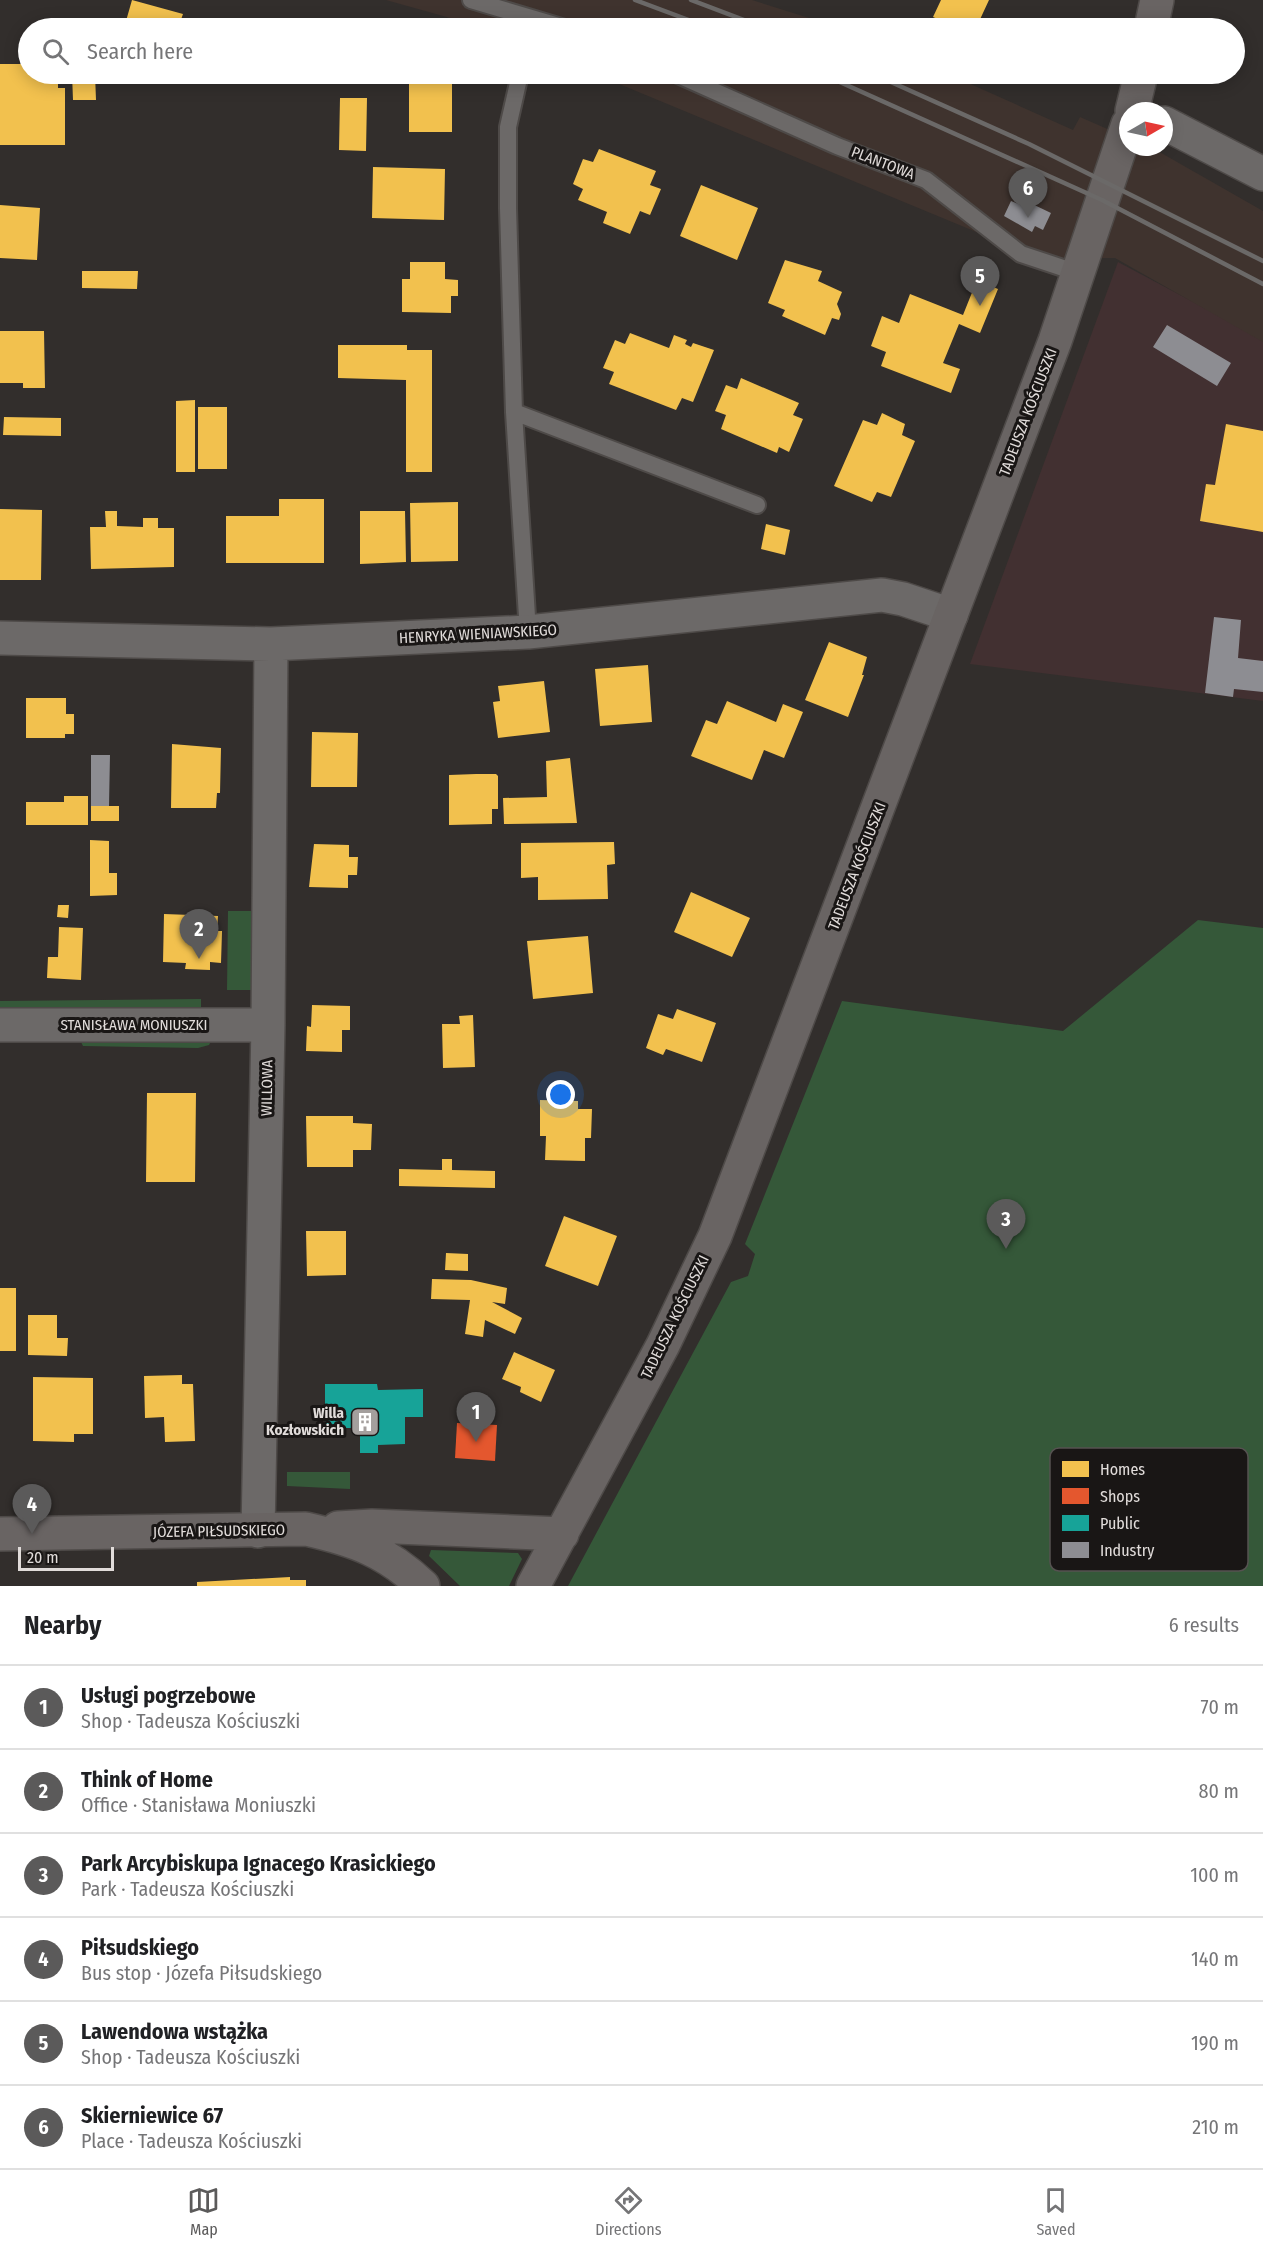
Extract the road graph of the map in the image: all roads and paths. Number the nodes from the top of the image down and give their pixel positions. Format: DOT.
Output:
graph roads {
  1 [pos="471,0"];
  2 [pos="1157,0"];
  3 [pos="531,18"];
  4 [pos="1153,18"];
  5 [pos="518,84"];
  6 [pos="698,84"];
  7 [pos="1139,84"];
  8 [pos="1135,102"];
  9 [pos="1173,128"];
  10 [pos="1119,154"];
  11 [pos="1263,174"];
  12 [pos="1078,273"];
  13 [pos="514,412"];
  14 [pos="757,506"];
  15 [pos="951,615"];
  16 [pos="528,632"];
  17 [pos="0,638"];
  18 [pos="271,644"];
  19 [pos="0,1025"];
  20 [pos="268,1025"];
  21 [pos="306,1529"];
  22 [pos="258,1531"];
  23 [pos="0,1534"];
  24 [pos="562,1534"];
  25 [pos="423,1586"];
  26 [pos="533,1586"];
  1 -- 3 [label="lane"];
  2 -- 4 [label="street"];
  5 -- 13 [label="lane"];
  6 -- 12 [label="lane, PLANTOWA"];
  7 -- 8 [label="street, TADEUSZA KOŚCIUSZKI"];
  9 -- 11 [label="street"];
  10 -- 12 [label="street, TADEUSZA KOŚCIUSZKI"];
  12 -- 15 [label="street, TADEUSZA KOŚCIUSZKI"];
  13 -- 14 [label="lane"];
  13 -- 16 [label="lane"];
  15 -- 16 [label="street, HENRYKA WIENIAWSKIEGO"];
  15 -- 24 [label="street, TADEUSZA KOŚCIUSZKI"];
  16 -- 18 [label="street, HENRYKA WIENIAWSKIEGO"];
  17 -- 18 [label="street, HENRYKA WIENIAWSKIEGO"];
  18 -- 20 [label="street, WILLOWA"];
  19 -- 20 [label="street, STANISŁAWA MONIUSZKI"];
  20 -- 22 [label="street, WILLOWA"];
  21 -- 22 [label="street, JÓZEFA PIŁSUDSKIEGO"];
  21 -- 24 [label="street"];
  21 -- 25 [label="street, JÓZEFA PIŁSUDSKIEGO"];
  22 -- 23 [label="street, JÓZEFA PIŁSUDSKIEGO"];
  24 -- 26 [label="street, TADEUSZA KOŚCIUSZKI"];
}
